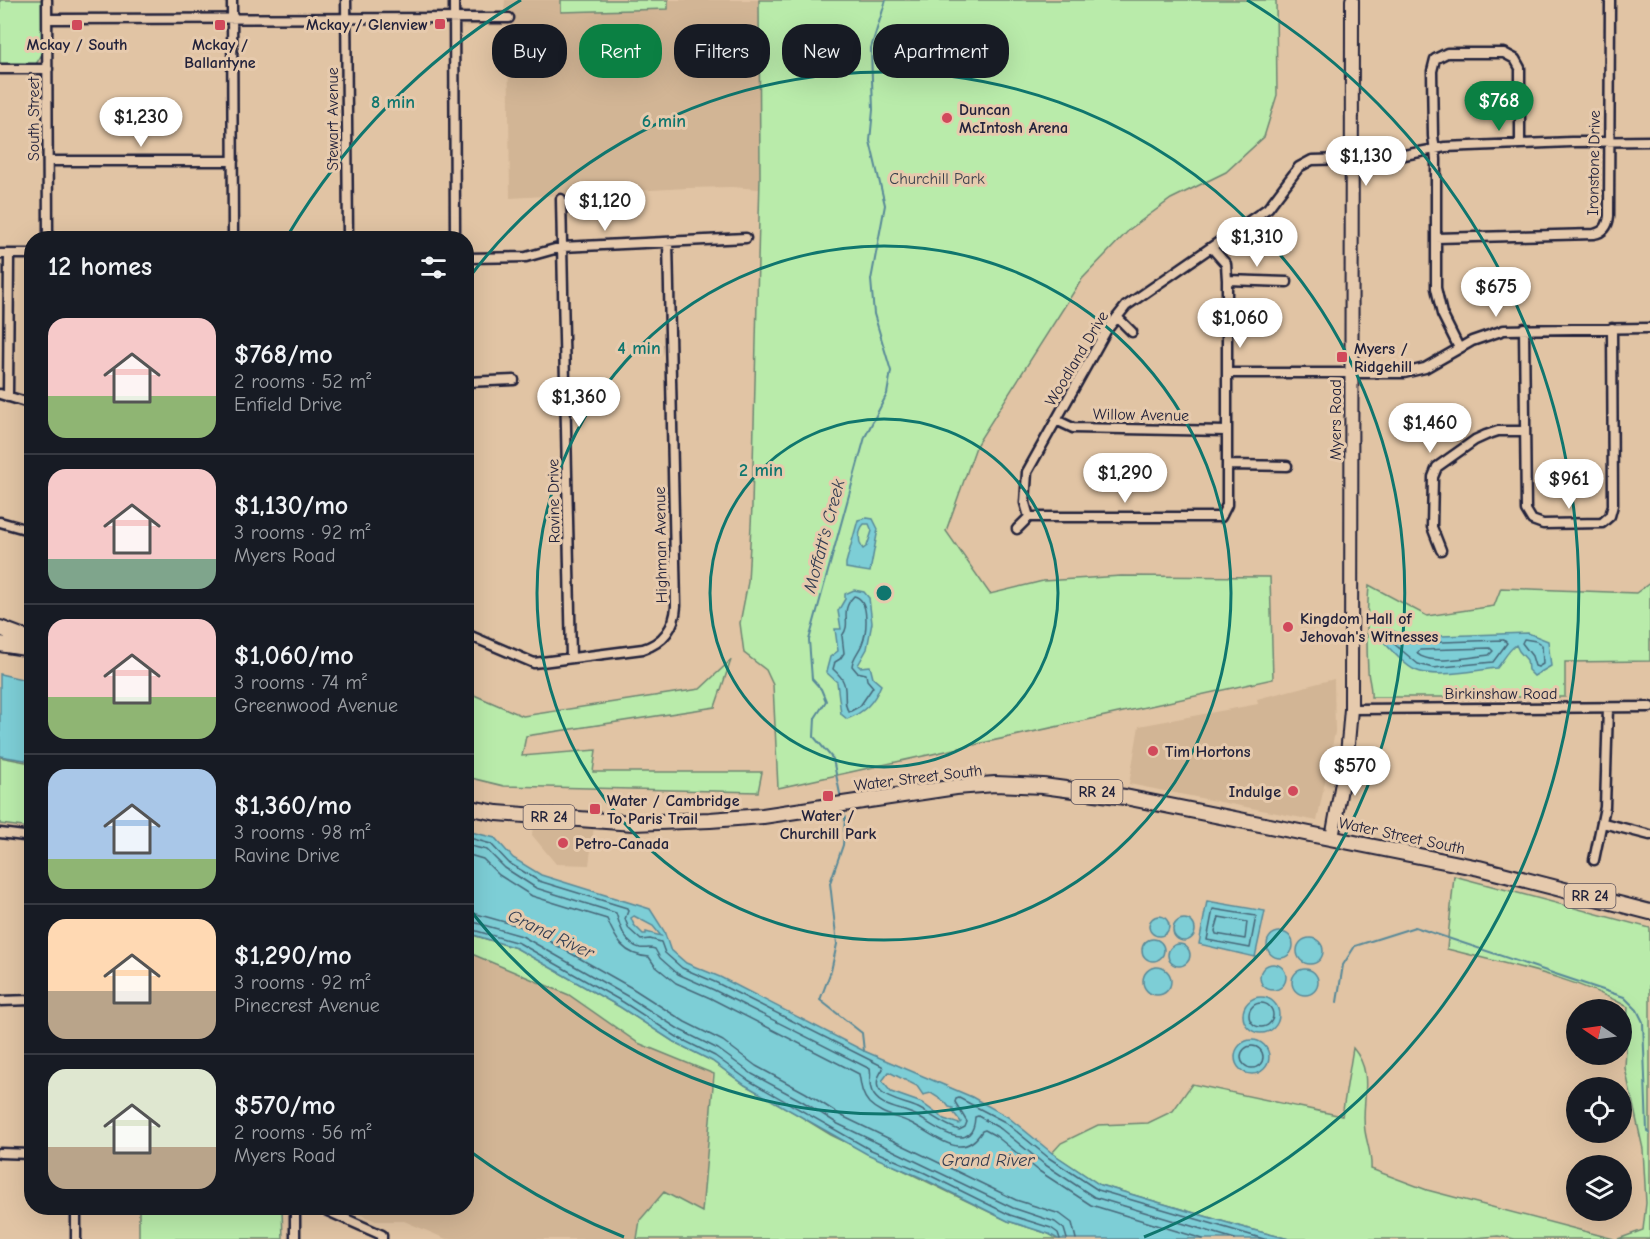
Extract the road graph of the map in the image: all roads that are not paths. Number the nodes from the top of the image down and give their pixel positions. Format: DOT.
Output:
graph roads {
  1 [pos="48,0"];
  2 [pos="232,0"];
  3 [pos="346,0"];
  4 [pos="454,0"];
  5 [pos="1352,0"];
  6 [pos="1610,0"];
  7 [pos="454,18"];
  8 [pos="508,18"];
  9 [pos="48,19"];
  10 [pos="346,19"];
  11 [pos="232,20"];
  12 [pos="0,69"];
  13 [pos="48,69"];
  14 [pos="1609,141"];
  15 [pos="1650,141"];
  16 [pos="1520,144"];
  17 [pos="1434,149"];
  18 [pos="1352,160"];
  19 [pos="48,161"];
  20 [pos="233,161"];
  21 [pos="561,199"];
  22 [pos="48,231"];
  23 [pos="233,231"];
  24 [pos="348,231"];
  25 [pos="455,231"];
  26 [pos="746,238"];
  27 [pos="1436,238"];
  28 [pos="668,242"];
  29 [pos="562,247"];
  30 [pos="1212,248"];
  31 [pos="4,254"];
  32 [pos="24,254"];
  33 [pos="474,258"];
  34 [pos="1227,280"];
  35 [pos="1287,282"];
  36 [pos="1117,317"];
  37 [pos="1524,328"];
  38 [pos="1612,328"];
  39 [pos="1650,328"];
  40 [pos="1132,332"];
  41 [pos="1460,348"];
  42 [pos="1227,373"];
  43 [pos="1352,374"];
  44 [pos="514,380"];
  45 [pos="474,382"];
  46 [pos="4,395"];
  47 [pos="24,401"];
  48 [pos="1056,420"];
  49 [pos="1226,431"];
  50 [pos="1525,431"];
  51 [pos="1227,465"];
  52 [pos="1287,466"];
  53 [pos="1029,517"];
  54 [pos="0,522"];
  55 [pos="24,529"];
  56 [pos="1017,529"];
  57 [pos="1441,550"];
  58 [pos="0,628"];
  59 [pos="24,637"];
  60 [pos="474,638"];
  61 [pos="0,644"];
  62 [pos="24,648"];
  63 [pos="572,658"];
  64 [pos="1650,707"];
  65 [pos="1608,708"];
  66 [pos="1351,709"];
  67 [pos="474,809"];
  68 [pos="1603,823"];
  69 [pos="0,833"];
  70 [pos="1650,835"];
  71 [pos="24,836"];
  72 [pos="1332,838"];
  73 [pos="1594,860"];
  74 [pos="1650,912"];
  75 [pos="24,1000"];
  76 [pos="0,1001"];
  77 [pos="0,1153"];
  78 [pos="24,1154"];
  79 [pos="76,1215"];
  80 [pos="295,1215"];
  81 [pos="336,1215"];
  82 [pos="382,1237"];
  83 [pos="76,1239"];
  84 [pos="295,1239"];
  1 -- 9 [label="street, South Street"];
  2 -- 11 [label="street"];
  3 -- 10 [label="street, Stewart Avenue"];
  4 -- 7 [label="street"];
  5 -- 18 [label="main road, Myers Road"];
  6 -- 14 [label="street, Ironstone Drive"];
  7 -- 8 [label="street"];
  7 -- 10 [label="street"];
  7 -- 25 [label="street"];
  9 -- 11 [label="street"];
  9 -- 13 [label="street, South Street"];
  10 -- 11 [label="street"];
  10 -- 24 [label="street, Stewart Avenue"];
  11 -- 20 [label="street"];
  12 -- 13 [label="street"];
  13 -- 19 [label="street, South Street"];
  14 -- 15 [label="street, Woodland Drive"];
  14 -- 16 [label="street, Woodland Drive"];
  14 -- 27 [label="street, Ironstone Drive"];
  16 -- 17 [label="street, Woodland Drive"];
  16 -- 17 [label="street"];
  17 -- 18 [label="street, Woodland Drive"];
  17 -- 27 [label="street"];
  18 -- 30 [label="street, Woodland Drive"];
  18 -- 43 [label="main road, Myers Road"];
  19 -- 20 [label="street"];
  19 -- 22 [label="street, South Street"];
  20 -- 23 [label="street"];
  21 -- 29 [label="street, Ravine Drive"];
  26 -- 28 [label="street"];
  27 -- 41 [label="street"];
  28 -- 29 [label="street"];
  28 -- 63 [label="street, Highman Avenue"];
  29 -- 33 [label="street"];
  29 -- 63 [label="street, Ravine Drive"];
  30 -- 34 [label="street"];
  30 -- 36 [label="street, Woodland Drive"];
  31 -- 32 [label="street"];
  31 -- 46 [label="street"];
  34 -- 35 [label="street"];
  34 -- 42 [label="street"];
  36 -- 40 [label="street"];
  36 -- 48 [label="street, Woodland Drive"];
  37 -- 38 [label="street"];
  37 -- 41 [label="street"];
  37 -- 50 [label="street"];
  38 -- 39 [label="street"];
  38 -- 50 [label="street"];
  41 -- 43 [label="street"];
  42 -- 43 [label="street"];
  42 -- 49 [label="street"];
  43 -- 66 [label="main road, Myers Road"];
  44 -- 45 [label="street"];
  46 -- 47 [label="street"];
  48 -- 49 [label="street, Willow Avenue"];
  48 -- 53 [label="street, Woodland Drive"];
  49 -- 51 [label="street"];
  50 -- 57 [label="street"];
  51 -- 52 [label="street"];
  51 -- 53 [label="street"];
  53 -- 56 [label="street"];
  54 -- 55 [label="street"];
  58 -- 59 [label="main road"];
  60 -- 63 [label="street, Highman Avenue"];
  61 -- 62 [label="main road"];
  64 -- 65 [label="street, Birkinshaw Road"];
  65 -- 66 [label="street, Birkinshaw Road"];
  65 -- 68 [label="street"];
  66 -- 72 [label="main road, Myers Road"];
  67 -- 72 [label="main road, Water Street South / RR 24"];
  68 -- 70 [label="street"];
  68 -- 73 [label="street"];
  69 -- 71 [label="street"];
  72 -- 74 [label="main road, Water Street South / RR 24"];
  75 -- 76 [label="street"];
  77 -- 78 [label="street"];
  79 -- 83 [label="street"];
  80 -- 84 [label="street"];
  81 -- 82 [label="street"];
}
